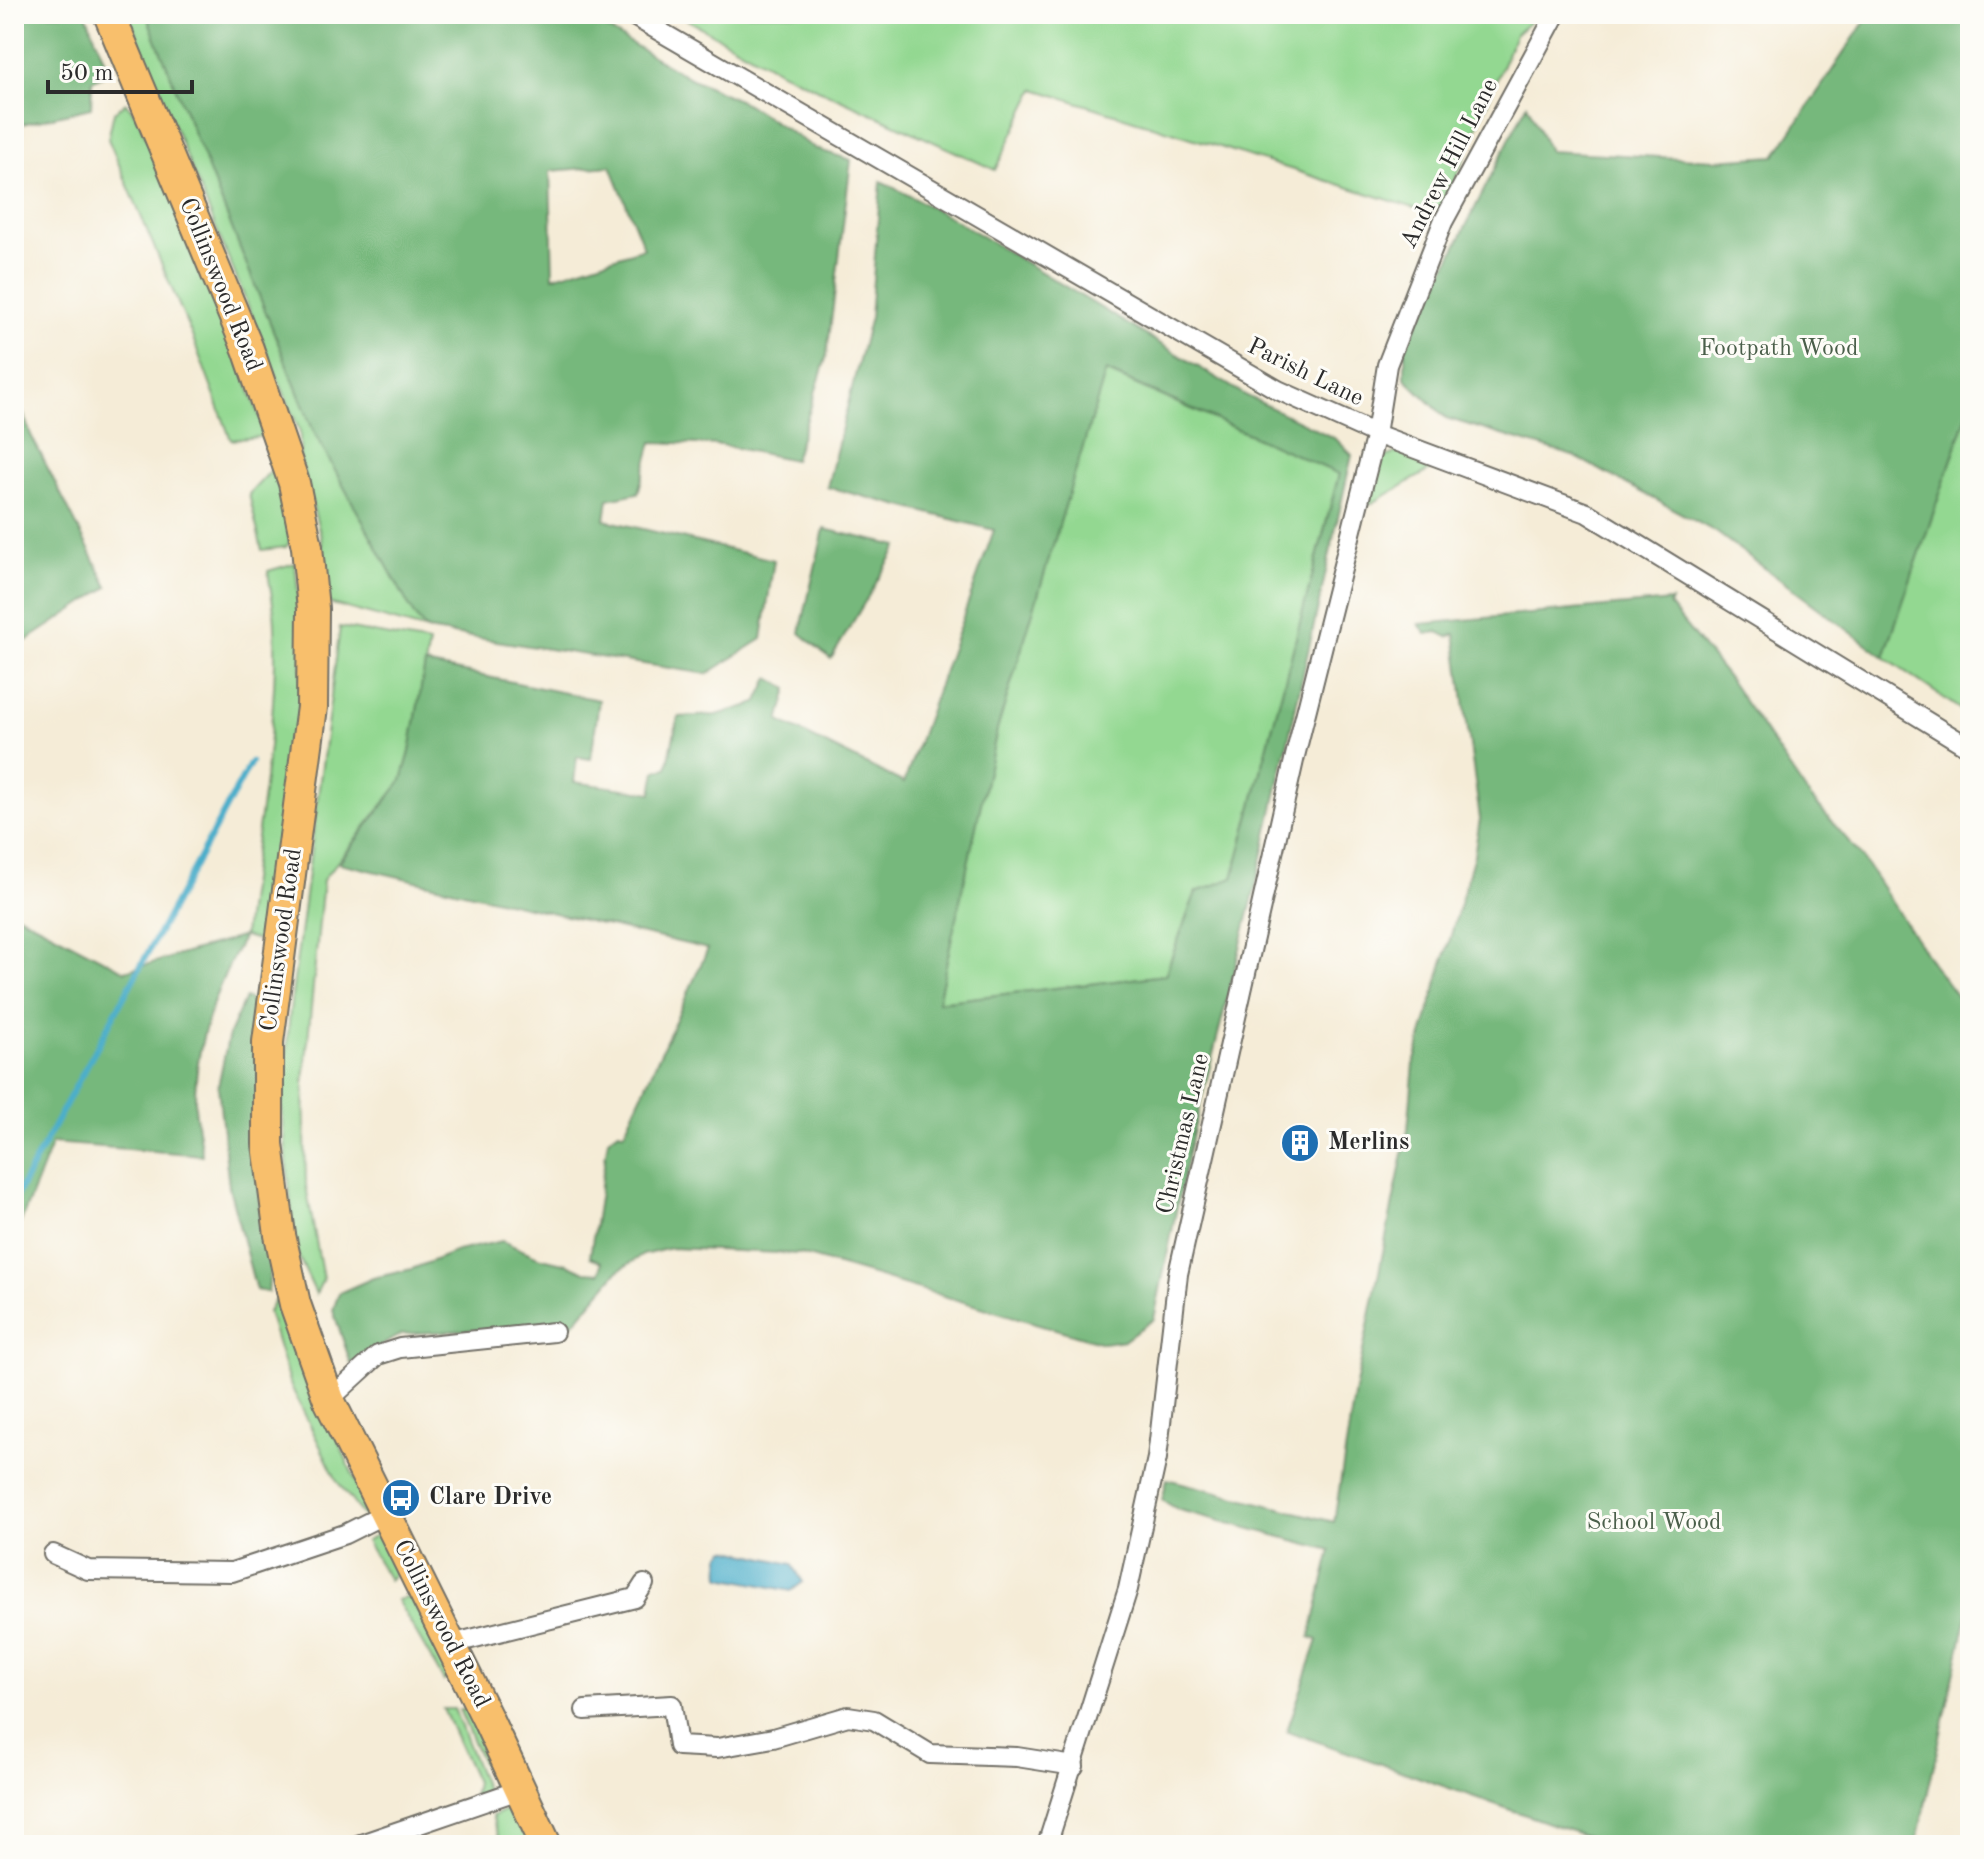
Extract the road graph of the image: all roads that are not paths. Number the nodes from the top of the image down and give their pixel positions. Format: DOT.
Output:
graph roads {
  1 [pos="109,14"];
  2 [pos="630,14"];
  3 [pos="1556,14"];
  4 [pos="1376,434"];
  5 [pos="1970,748"];
  6 [pos="554,1332"];
  7 [pos="329,1400"];
  8 [pos="385,1514"];
  9 [pos="53,1554"];
  10 [pos="644,1584"];
  11 [pos="451,1644"];
  12 [pos="585,1710"];
  13 [pos="1074,1766"];
  14 [pos="519,1790"];
  15 [pos="358,1845"];
  16 [pos="546,1845"];
  17 [pos="1047,1845"];
  1 -- 7 [label="main road, Collinswood Road"];
  2 -- 4 [label="street, Parish Lane"];
  3 -- 4 [label="street, Andrew Hill Lane"];
  4 -- 5 [label="street, Parish Lane"];
  4 -- 13 [label="street, Christmas Lane"];
  6 -- 7 [label="street"];
  7 -- 8 [label="main road, Collinswood Road"];
  8 -- 9 [label="street"];
  8 -- 11 [label="main road, Collinswood Road"];
  10 -- 11 [label="street"];
  11 -- 14 [label="main road, Collinswood Road"];
  12 -- 13 [label="street"];
  13 -- 17 [label="street, Christmas Lane"];
  14 -- 15 [label="street"];
  14 -- 16 [label="main road, Collinswood Road"];
}
